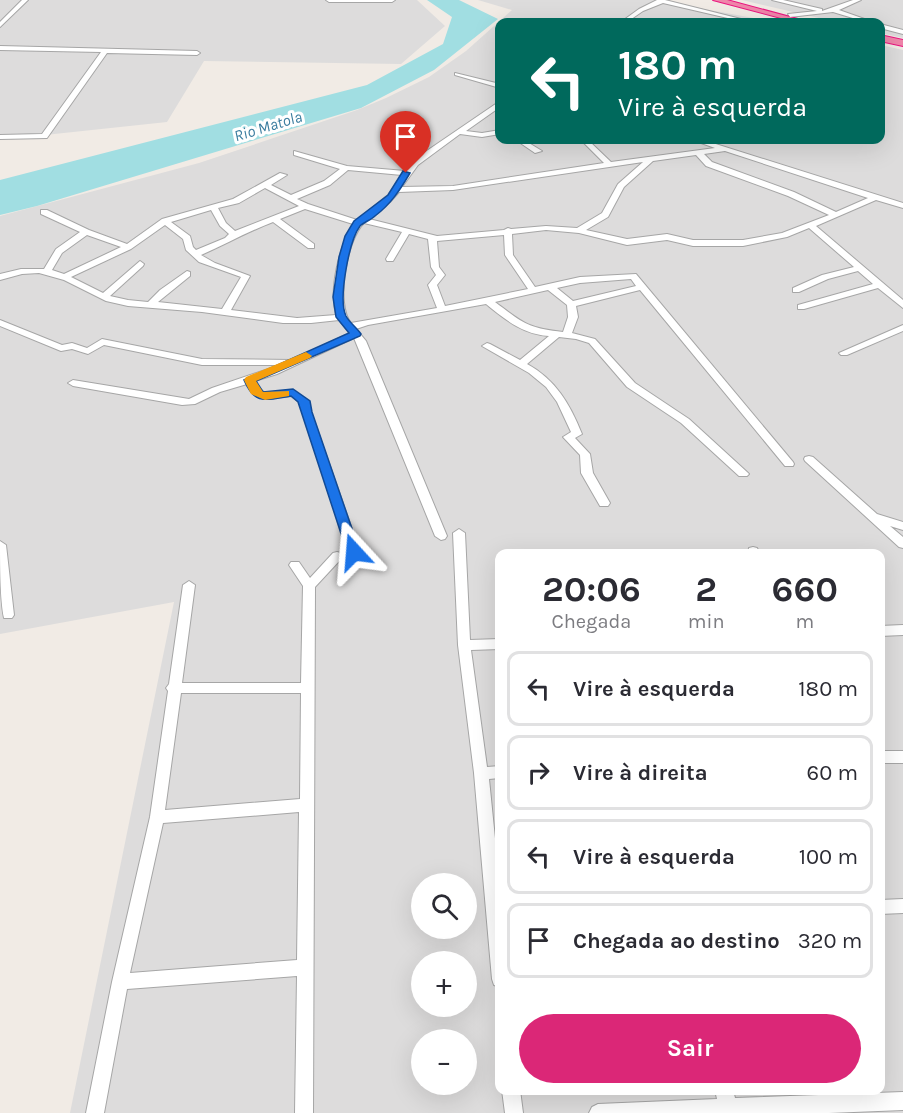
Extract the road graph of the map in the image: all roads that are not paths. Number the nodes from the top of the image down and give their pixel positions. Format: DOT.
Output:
graph roads {
  1 [pos="25,0"];
  2 [pos="329,0"];
  3 [pos="392,0"];
  4 [pos="661,0"];
  5 [pos="717,0"];
  6 [pos="732,0"];
  7 [pos="775,0"];
  8 [pos="858,0"];
  9 [pos="831,11"];
  10 [pos="630,18"];
  11 [pos="734,18"];
  12 [pos="787,18"];
  13 [pos="788,18"];
  14 [pos="816,18"];
  15 [pos="856,18"];
  16 [pos="0,25"];
  17 [pos="885,27"];
  18 [pos="903,32"];
  19 [pos="885,40"];
  20 [pos="903,45"];
  21 [pos="0,48"];
  22 [pos="105,51"];
  23 [pos="197,53"];
  24 [pos="457,74"];
  25 [pos="495,85"];
  26 [pos="495,107"];
  27 [pos="460,132"];
  28 [pos="495,133"];
  29 [pos="0,137"];
  30 [pos="527,144"];
  31 [pos="588,144"];
  32 [pos="710,144"];
  33 [pos="727,149"];
  34 [pos="538,151"];
  35 [pos="297,153"];
  36 [pos="699,154"];
  37 [pos="651,160"];
  38 [pos="610,165"];
  39 [pos="346,168"];
  40 [pos="406,173"];
  41 [pos="283,174"];
  42 [pos="266,185"];
  43 [pos="397,190"];
  44 [pos="876,197"];
  45 [pos="290,199"];
  46 [pos="305,206"];
  47 [pos="903,206"];
  48 [pos="214,208"];
  49 [pos="44,212"];
  50 [pos="835,216"];
  51 [pos="273,218"];
  52 [pos="165,221"];
  53 [pos="361,221"];
  54 [pos="810,225"];
  55 [pos="508,230"];
  56 [pos="579,231"];
  57 [pos="86,232"];
  58 [pos="406,232"];
  59 [pos="234,234"];
  60 [pos="432,238"];
  61 [pos="311,246"];
  62 [pos="129,247"];
  63 [pos="195,254"];
  64 [pos="390,259"];
  65 [pos="140,264"];
  66 [pos="860,268"];
  67 [pos="47,271"];
  68 [pos="3,274"];
  69 [pos="187,274"];
  70 [pos="64,277"];
  71 [pos="879,285"];
  72 [pos="549,286"];
  73 [pos="642,287"];
  74 [pos="532,289"];
  75 [pos="796,290"];
  76 [pos="104,296"];
  77 [pos="487,300"];
  78 [pos="151,304"];
  79 [pos="571,304"];
  80 [pos="903,305"];
  81 [pos="801,307"];
  82 [pos="442,309"];
  83 [pos="225,312"];
  84 [pos="341,317"];
  85 [pos="0,323"];
  86 [pos="903,328"];
  87 [pos="354,330"];
  88 [pos="561,334"];
  89 [pos="487,346"];
  90 [pos="844,353"];
  91 [pos="290,362"];
  92 [pos="521,364"];
  93 [pos="250,380"];
  94 [pos="73,384"];
  95 [pos="809,459"];
  96 [pos="789,464"];
  97 [pos="743,474"];
  98 [pos="604,504"];
  99 [pos="870,516"];
  100 [pos="903,526"];
  101 [pos="459,532"];
  102 [pos="441,536"];
  103 [pos="903,544"];
  104 [pos="0,545"];
  105 [pos="354,552"];
  106 [pos="337,556"];
  107 [pos="295,565"];
  108 [pos="189,585"];
  109 [pos="309,586"];
  110 [pos="8,615"];
  111 [pos="903,630"];
  112 [pos="885,631"];
  113 [pos="495,644"];
  114 [pos="464,645"];
  115 [pos="173,688"];
  116 [pos="307,688"];
  117 [pos="903,757"];
  118 [pos="885,758"];
  119 [pos="495,772"];
  120 [pos="481,773"];
  121 [pos="306,805"];
  122 [pos="157,817"];
  123 [pos="903,906"];
  124 [pos="885,907"];
  125 [pos="495,914"];
  126 [pos="305,967"];
  127 [pos="120,982"];
  128 [pos="512,1095"];
  129 [pos="903,1101"];
  130 [pos="726,1103"];
  131 [pos="95,1113"];
  132 [pos="304,1113"];
  133 [pos="514,1113"];
  134 [pos="598,1113"];
  1 -- 16 [label="street"];
  2 -- 3 [label="street"];
  4 -- 10 [label="street"];
  4 -- 11 [label="street"];
  5 -- 12 [label="highway"];
  6 -- 13 [label="highway"];
  7 -- 9 [label="street"];
  8 -- 9 [label="street"];
  9 -- 14 [label="street"];
  9 -- 15 [label="street"];
  17 -- 18 [label="street"];
  19 -- 20 [label="highway"];
  21 -- 22 [label="street"];
  22 -- 23 [label="street"];
  22 -- 29 [label="street"];
  24 -- 25 [label="street"];
  26 -- 27 [label="street"];
  27 -- 28 [label="street"];
  27 -- 40 [label="street"];
  30 -- 34 [label="street"];
  31 -- 38 [label="street"];
  32 -- 33 [label="street"];
  33 -- 36 [label="street"];
  33 -- 44 [label="street"];
  35 -- 39 [label="street"];
  36 -- 37 [label="street"];
  36 -- 50 [label="street"];
  37 -- 38 [label="street"];
  37 -- 56 [label="street"];
  38 -- 43 [label="street"];
  39 -- 40 [label="street"];
  39 -- 45 [label="street"];
  40 -- 43 [label="street"];
  41 -- 42 [label="street"];
  42 -- 45 [label="street"];
  42 -- 48 [label="street"];
  43 -- 53 [label="street"];
  44 -- 47 [label="street"];
  44 -- 50 [label="street"];
  45 -- 46 [label="street"];
  46 -- 51 [label="street"];
  46 -- 53 [label="street"];
  48 -- 52 [label="street"];
  48 -- 59 [label="street"];
  49 -- 57 [label="street"];
  50 -- 54 [label="street"];
  51 -- 59 [label="street"];
  51 -- 61 [label="street"];
  52 -- 62 [label="street"];
  52 -- 63 [label="street"];
  53 -- 58 [label="street"];
  53 -- 84 [label="street"];
  54 -- 56 [label="street"];
  54 -- 66 [label="street"];
  55 -- 56 [label="street"];
  55 -- 60 [label="street"];
  55 -- 74 [label="street"];
  57 -- 62 [label="street"];
  57 -- 67 [label="street"];
  58 -- 60 [label="street"];
  58 -- 64 [label="street"];
  59 -- 63 [label="street"];
  60 -- 82 [label="street"];
  62 -- 70 [label="street"];
  63 -- 83 [label="street"];
  65 -- 76 [label="street"];
  66 -- 71 [label="street"];
  66 -- 75 [label="street"];
  67 -- 68 [label="street"];
  67 -- 70 [label="street"];
  69 -- 78 [label="street"];
  70 -- 76 [label="street"];
  71 -- 80 [label="street"];
  71 -- 81 [label="street"];
  72 -- 73 [label="street"];
  72 -- 74 [label="street"];
  72 -- 79 [label="street"];
  73 -- 79 [label="street"];
  73 -- 96 [label="street"];
  74 -- 77 [label="street"];
  76 -- 78 [label="street"];
  77 -- 82 [label="street"];
  77 -- 88 [label="street"];
  78 -- 83 [label="street"];
  79 -- 88 [label="street"];
  82 -- 87 [label="street"];
  83 -- 84 [label="street"];
  84 -- 87 [label="street"];
  85 -- 91 [label="street"];
  86 -- 90 [label="street"];
  87 -- 91 [label="street"];
  87 -- 102 [label="street"];
  88 -- 92 [label="street"];
  88 -- 97 [label="street"];
  89 -- 92 [label="street"];
  91 -- 93 [label="street"];
  92 -- 98 [label="street"];
  93 -- 94 [label="street"];
  93 -- 105 [label="street"];
  95 -- 99 [label="street"];
  99 -- 100 [label="street"];
  99 -- 103 [label="street"];
  101 -- 114 [label="street"];
  104 -- 110 [label="street"];
  106 -- 109 [label="street"];
  107 -- 109 [label="street"];
  108 -- 115 [label="street"];
  109 -- 116 [label="street"];
  111 -- 112 [label="street"];
  113 -- 114 [label="street"];
  114 -- 120 [label="street"];
  115 -- 116 [label="street"];
  115 -- 122 [label="street"];
  116 -- 121 [label="street"];
  117 -- 118 [label="street"];
  119 -- 120 [label="street"];
  120 -- 125 [label="street"];
  121 -- 122 [label="street"];
  121 -- 126 [label="street"];
  122 -- 127 [label="street"];
  123 -- 124 [label="street"];
  126 -- 127 [label="street"];
  126 -- 132 [label="street"];
  127 -- 131 [label="street"];
  128 -- 133 [label="street"];
  129 -- 130 [label="street"];
  130 -- 134 [label="street"];
}
